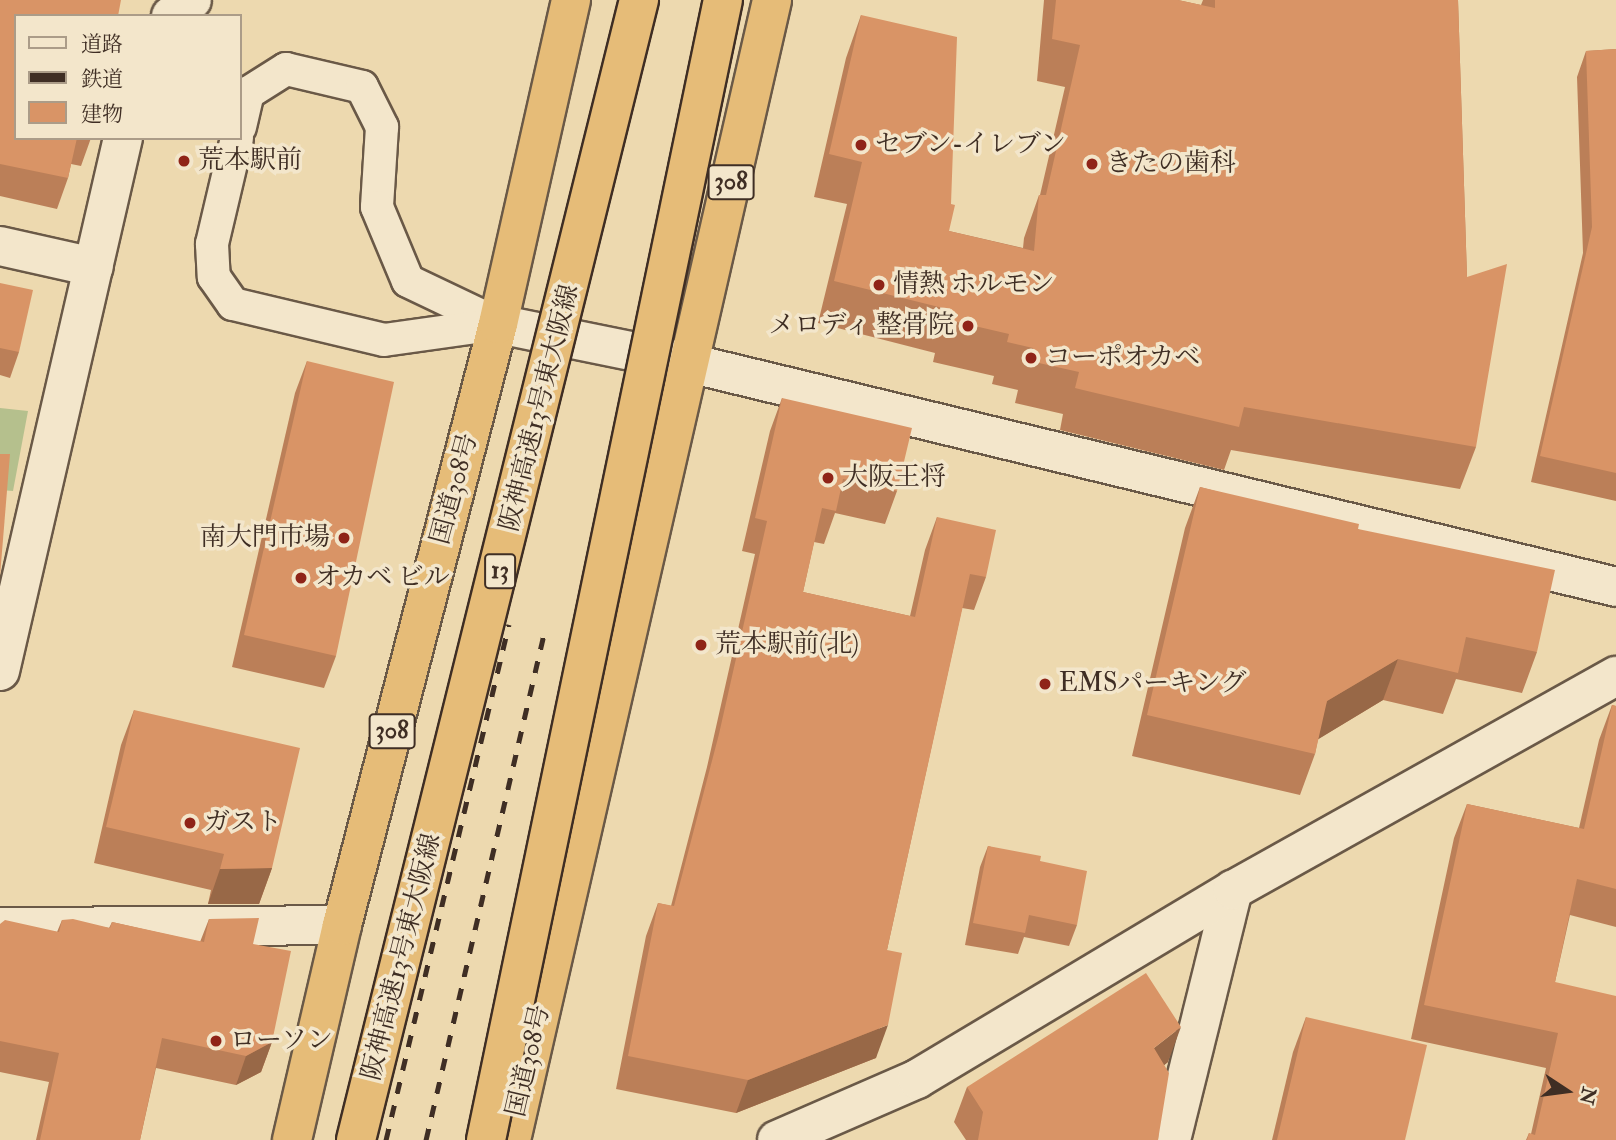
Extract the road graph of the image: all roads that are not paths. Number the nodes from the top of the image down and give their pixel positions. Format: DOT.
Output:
graph roads {
  1 [pos="192,0"];
  2 [pos="571,0"];
  3 [pos="639,0"];
  4 [pos="723,0"];
  5 [pos="772,0"];
  6 [pos="174,14"];
  7 [pos="242,118"];
  8 [pos="123,140"];
  9 [pos="237,140"];
  10 [pos="0,246"];
  11 [pos="94,267"];
  12 [pos="498,324"];
  13 [pos="689,363"];
  14 [pos="1616,587"];
  15 [pos="0,671"];
  16 [pos="1616,676"];
  17 [pos="1233,890"];
  18 [pos="342,925"];
  19 [pos="0,928"];
  20 [pos="292,1140"];
  21 [pos="356,1140"];
  22 [pos="486,1140"];
  23 [pos="511,1140"];
  24 [pos="777,1140"];
  25 [pos="1171,1140"];
  1 -- 6 [label="street"];
  2 -- 12 [label="highway, 国道308号 / 308"];
  3 -- 21 [label="highway, 阪神高速13号東大阪線 / 13, bridge"];
  4 -- 22 [label="highway, bridge"];
  5 -- 13 [label="highway, 国道308号 / 308"];
  7 -- 12 [label="lane"];
  8 -- 11 [label="street"];
  9 -- 12 [label="lane"];
  10 -- 11 [label="street"];
  11 -- 15 [label="street"];
  12 -- 13 [label="street"];
  12 -- 18 [label="highway, 国道308号 / 308"];
  13 -- 14 [label="street"];
  13 -- 23 [label="highway, 国道308号 / 308"];
  16 -- 17 [label="street"];
  17 -- 24 [label="street"];
  17 -- 25 [label="street"];
  18 -- 19 [label="street"];
  18 -- 20 [label="highway, 国道308号 / 308"];
}
